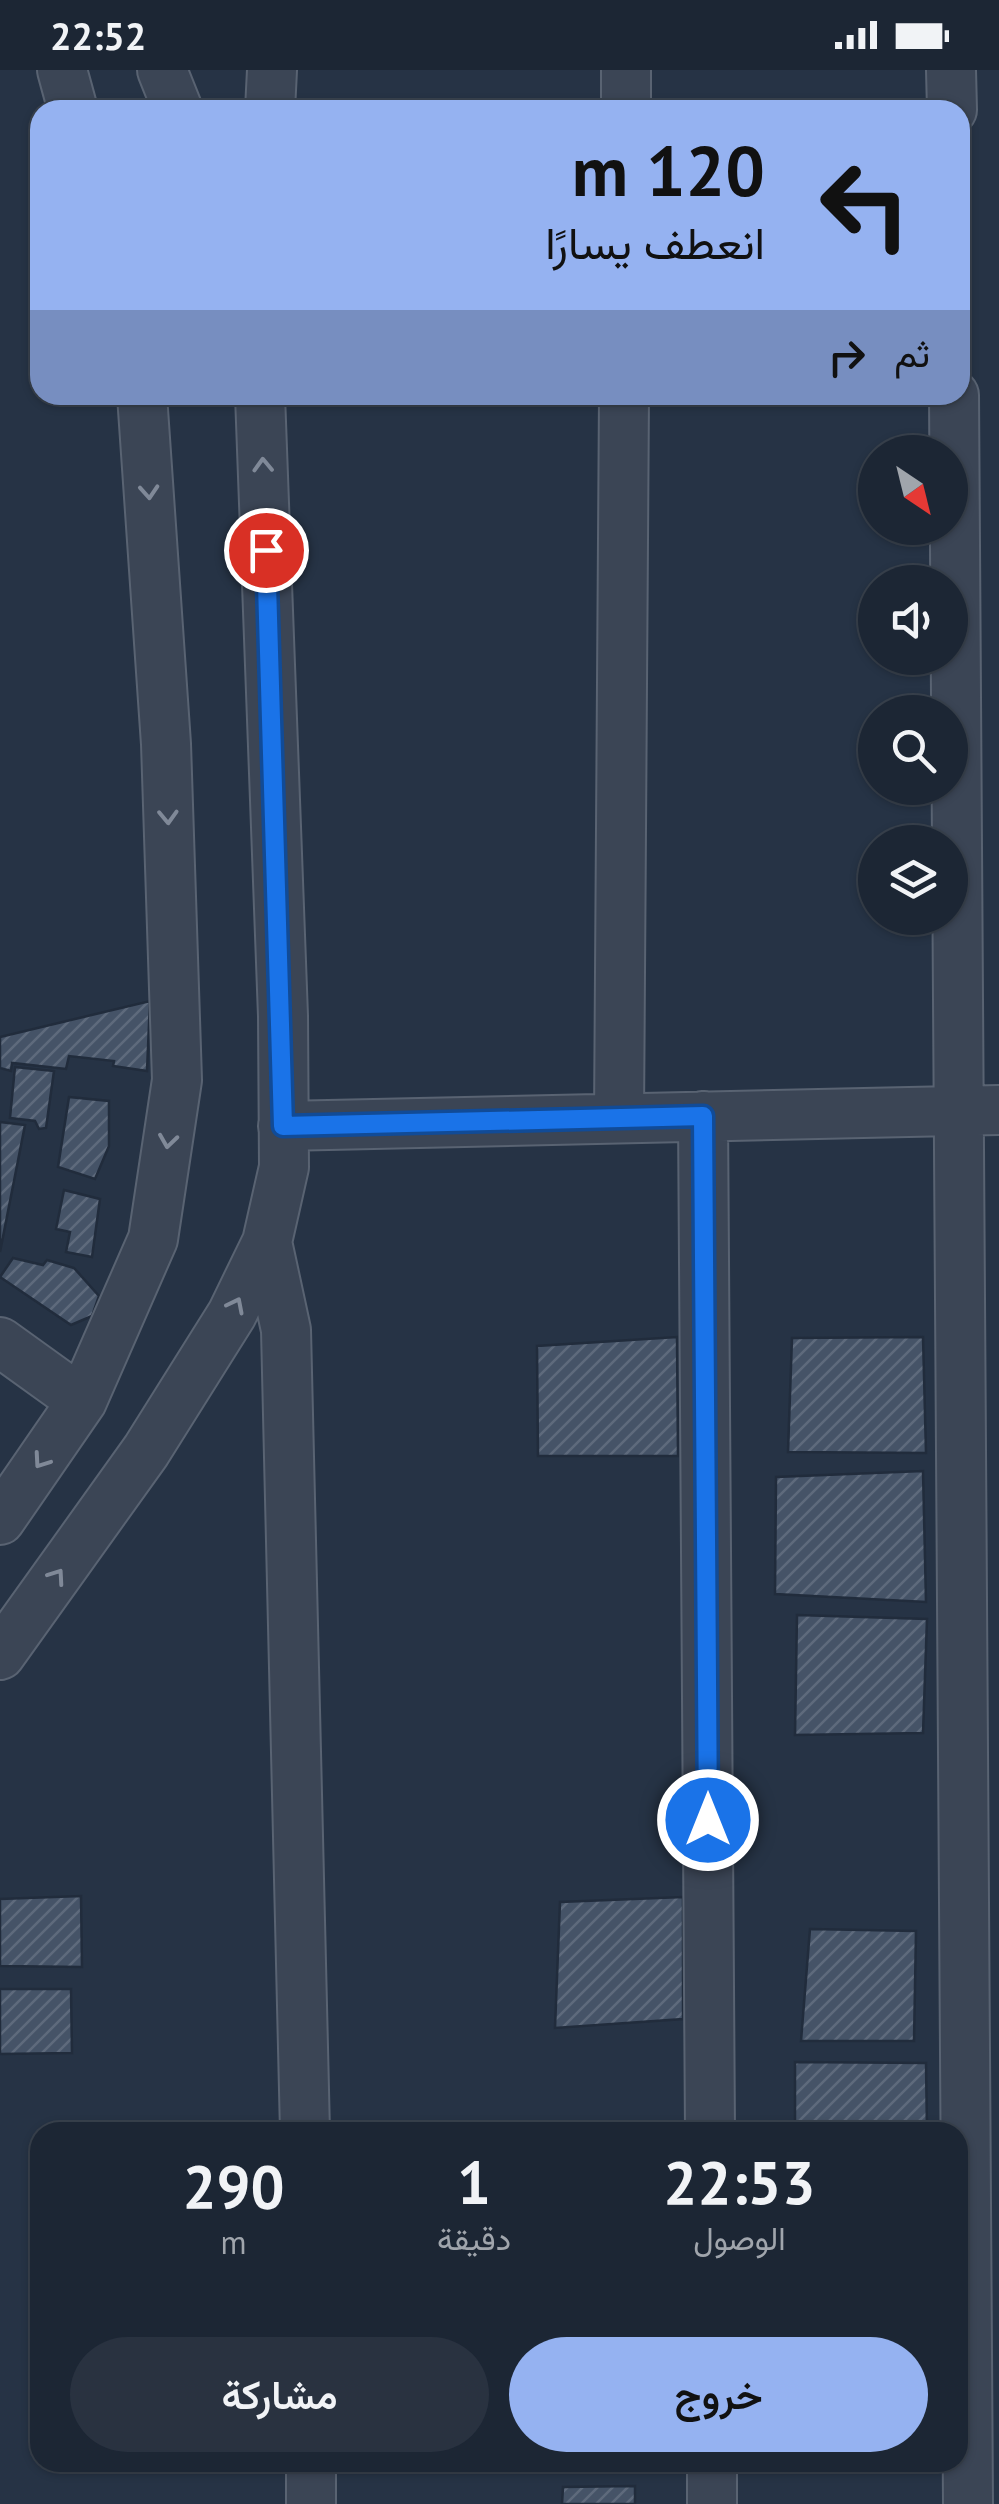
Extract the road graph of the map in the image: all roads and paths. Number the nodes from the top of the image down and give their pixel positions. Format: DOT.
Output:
graph roads {
  1 [pos="62,70"];
  2 [pos="162,70"];
  3 [pos="272,70"];
  4 [pos="626,70"];
  5 [pos="952,70"];
  6 [pos="70,100"];
  7 [pos="174,100"];
  8 [pos="270,100"];
  9 [pos="626,100"];
  10 [pos="952,100"];
  11 [pos="143,405"];
  12 [pos="260,405"];
  13 [pos="624,405"];
  14 [pos="954,405"];
  15 [pos="979,1110"];
  16 [pos="703,1116"];
  17 [pos="619,1118"];
  18 [pos="283,1126"];
  19 [pos="268,1242"];
  20 [pos="0,1342"];
  21 [pos="82,1401"];
  22 [pos="0,1520"];
  23 [pos="0,1655"];
  24 [pos="305,2122"];
  25 [pos="710,2122"];
  26 [pos="975,2372"];
  27 [pos="311,2472"];
  28 [pos="712,2472"];
  29 [pos="311,2504"];
  30 [pos="712,2504"];
  31 [pos="968,2504"];
  1 -- 6 [label="street"];
  2 -- 7 [label="street"];
  3 -- 8 [label="street"];
  4 -- 9 [label="street"];
  5 -- 10 [label="street"];
  11 -- 21 [label="street, one-way"];
  18 -- 12 [label="street, one-way"];
  13 -- 17 [label="street"];
  14 -- 15 [label="street"];
  15 -- 16 [label="street"];
  15 -- 26 [label="street"];
  16 -- 17 [label="street"];
  16 -- 25 [label="street"];
  17 -- 18 [label="street"];
  18 -- 19 [label="street"];
  23 -- 19 [label="street, one-way"];
  19 -- 24 [label="street"];
  20 -- 21 [label="street"];
  21 -- 22 [label="street, one-way"];
  26 -- 31 [label="street"];
  27 -- 29 [label="street"];
  28 -- 30 [label="street"];
}
